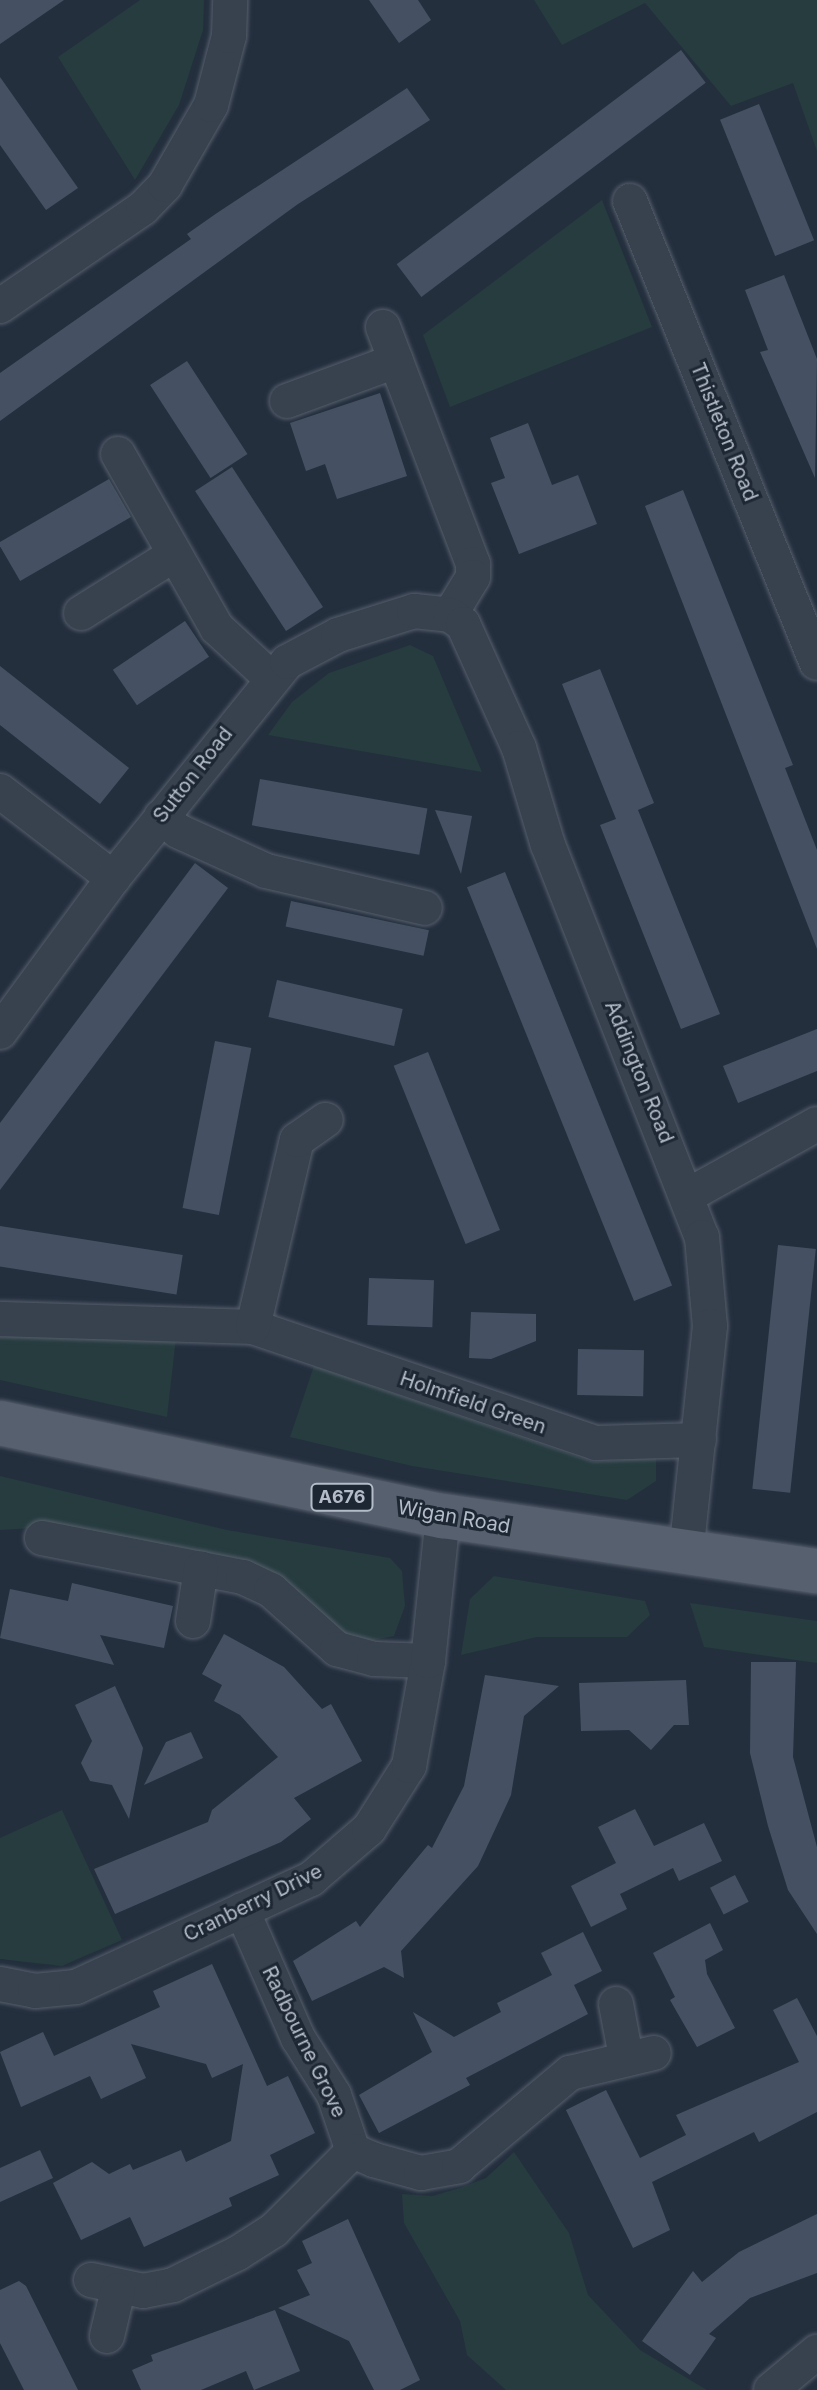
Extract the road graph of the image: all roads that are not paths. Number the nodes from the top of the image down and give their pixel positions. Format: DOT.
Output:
graph roads {
  1 [pos="230,0"];
  2 [pos="630,201"];
  3 [pos="0,306"];
  4 [pos="383,327"];
  5 [pos="396,361"];
  6 [pos="287,401"];
  7 [pos="118,454"];
  8 [pos="172,556"];
  9 [pos="81,613"];
  10 [pos="450,615"];
  11 [pos="817,663"];
  12 [pos="270,677"];
  13 [pos="0,791"];
  14 [pos="161,817"];
  15 [pos="113,878"];
  16 [pos="425,908"];
  17 [pos="0,1032"];
  18 [pos="326,1120"];
  19 [pos="817,1124"];
  20 [pos="689,1195"];
  21 [pos="0,1319"];
  22 [pos="253,1327"];
  23 [pos="0,1423"];
  24 [pos="699,1440"];
  25 [pos="443,1516"];
  26 [pos="42,1538"];
  27 [pos="686,1556"];
  28 [pos="201,1569"];
  29 [pos="817,1571"];
  30 [pos="193,1621"];
  31 [pos="428,1661"];
  32 [pos="242,1910"];
  33 [pos="0,1984"];
  34 [pos="616,2004"];
  35 [pos="353,2151"];
  36 [pos="107,2336"];
  37 [pos="805,2349"];
  38 [pos="771,2390"];
  1 -- 3 [label="street"];
  2 -- 11 [label="street, Thistleton Road"];
  4 -- 5 [label="street"];
  5 -- 6 [label="street"];
  5 -- 10 [label="street"];
  7 -- 8 [label="street"];
  8 -- 9 [label="street"];
  8 -- 12 [label="street"];
  10 -- 12 [label="street, Sutton Road"];
  10 -- 20 [label="street, Addington Road"];
  12 -- 14 [label="street, Sutton Road"];
  13 -- 15 [label="street"];
  14 -- 15 [label="street, Sutton Road"];
  14 -- 16 [label="street"];
  15 -- 17 [label="street, Sutton Road"];
  18 -- 22 [label="street"];
  19 -- 20 [label="street"];
  20 -- 24 [label="street, Addington Road"];
  21 -- 22 [label="street, Holmfield Green"];
  22 -- 24 [label="street, Holmfield Green"];
  23 -- 25 [label="main road, Wigan Road / A676"];
  24 -- 27 [label="street, Addington Road"];
  25 -- 27 [label="main road, Wigan Road / A676"];
  25 -- 31 [label="street, Cranberry Drive"];
  26 -- 28 [label="street"];
  27 -- 29 [label="main road, Wigan Road / A676"];
  28 -- 30 [label="street"];
  28 -- 31 [label="street"];
  31 -- 32 [label="street, Cranberry Drive"];
  32 -- 33 [label="street, Cranberry Drive"];
  32 -- 35 [label="street, Radbourne Grove"];
  34 -- 35 [label="street"];
  35 -- 36 [label="street"];
  37 -- 38 [label="street"];
}
